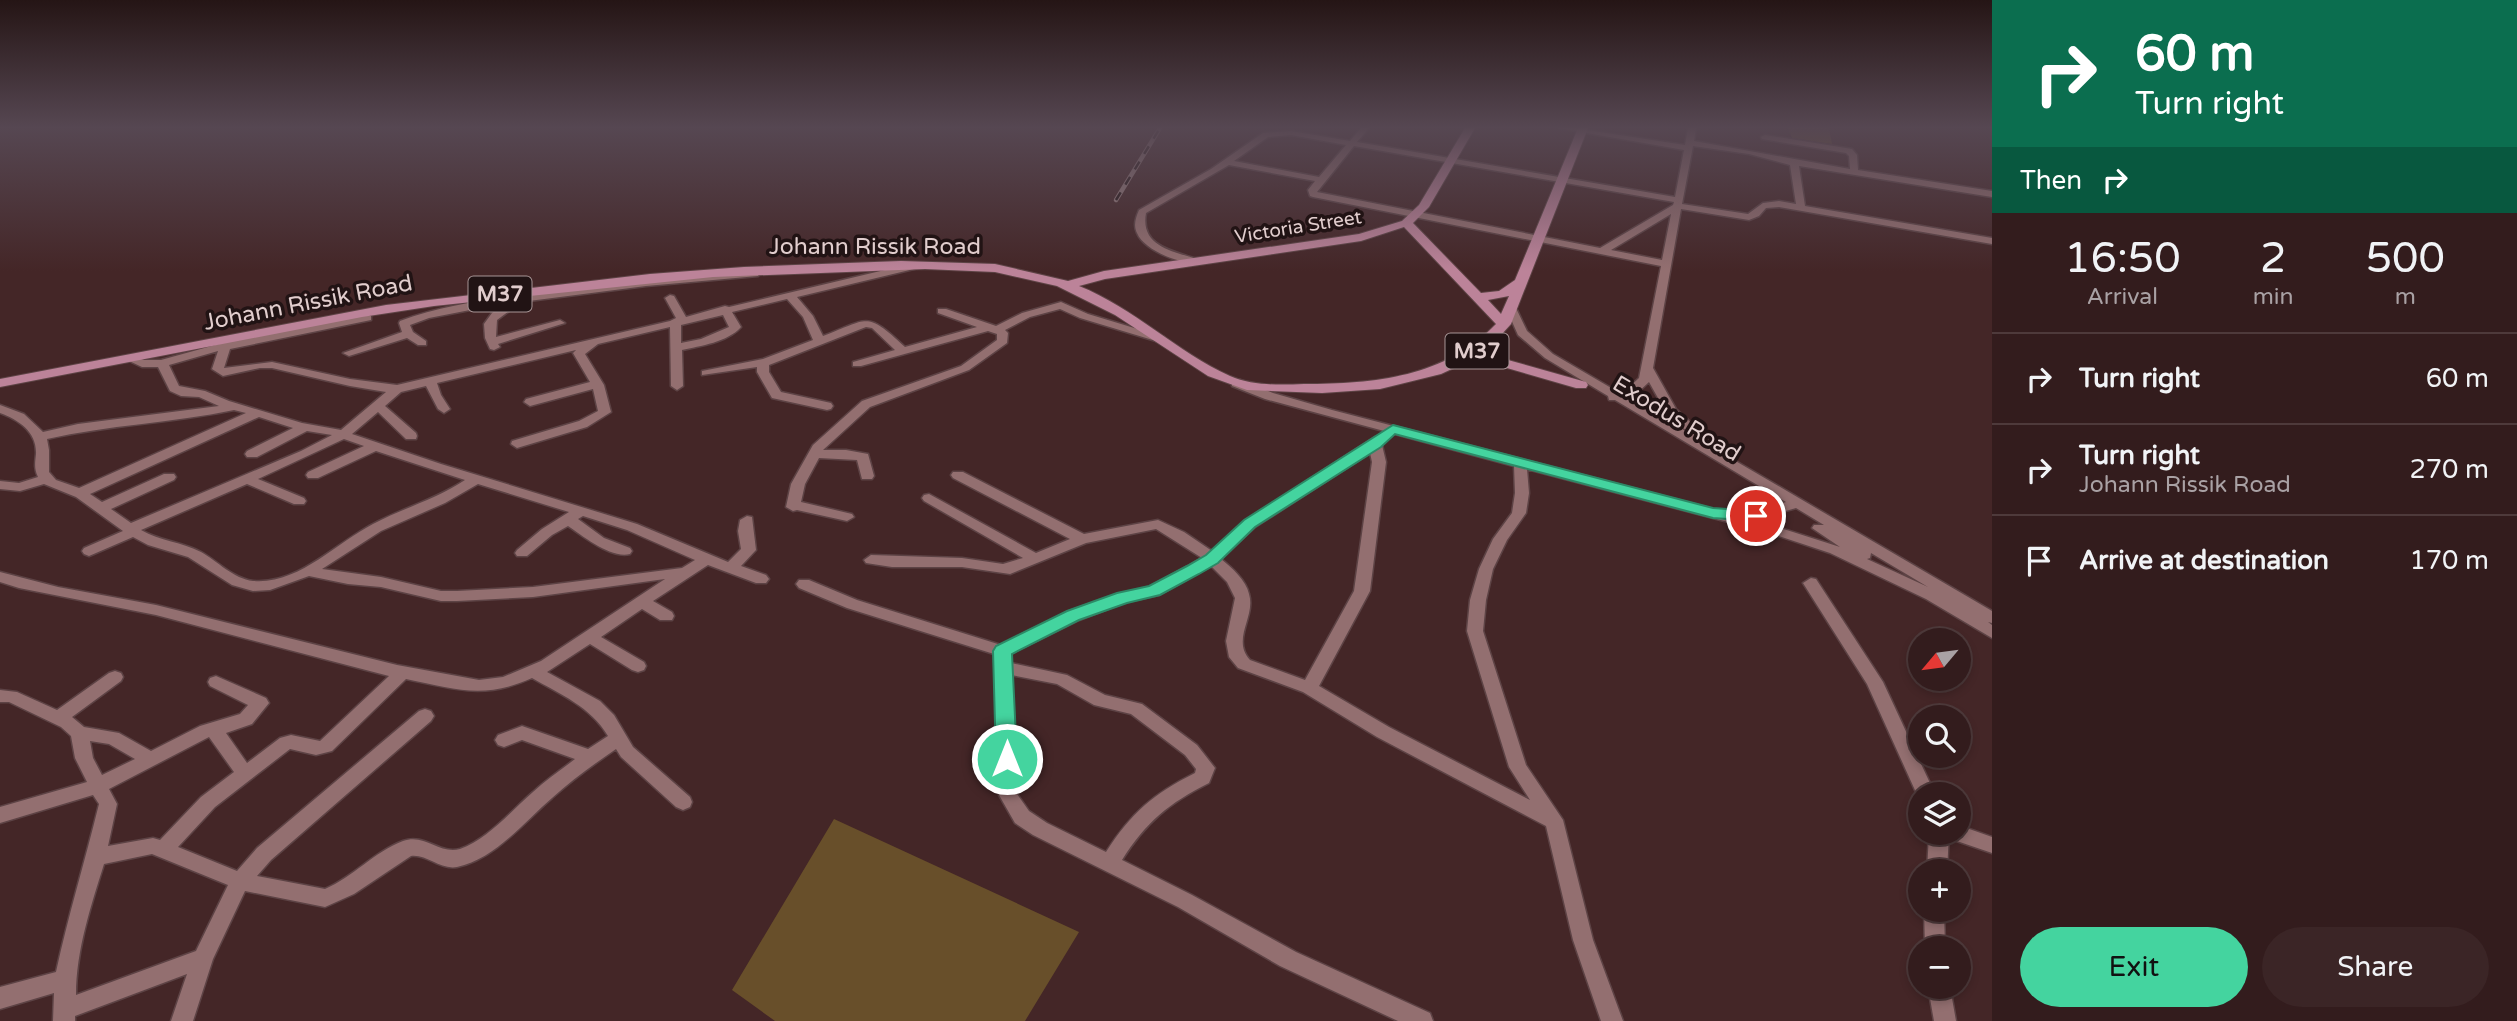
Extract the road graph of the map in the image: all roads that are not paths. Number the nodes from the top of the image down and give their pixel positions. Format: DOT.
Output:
graph roads {
  1 [pos="1204,176"];
  2 [pos="1299,176"];
  3 [pos="1326,176"];
  4 [pos="1441,176"];
  5 [pos="1537,176"];
  6 [pos="1564,176"];
  7 [pos="1683,176"];
  8 [pos="1796,176"];
  9 [pos="1871,176"];
  10 [pos="1322,180"];
  11 [pos="1562,180"];
  12 [pos="1992,194"];
  13 [pos="1678,203"];
  14 [pos="1801,208"];
  15 [pos="1410,219"];
  16 [pos="1361,237"];
  17 [pos="1538,238"];
  18 [pos="1992,241"];
  19 [pos="1428,248"];
  20 [pos="1602,251"];
  21 [pos="1193,261"];
  22 [pos="1667,264"];
  23 [pos="917,265"];
  24 [pos="873,266"];
  25 [pos="1007,269"];
  26 [pos="1136,271"];
  27 [pos="1522,281"];
  28 [pos="1075,287"];
  29 [pos="531,290"];
  30 [pos="789,295"];
  31 [pos="1478,297"];
  32 [pos="670,298"];
  33 [pos="519,299"];
  34 [pos="1511,307"];
  35 [pos="726,309"];
  36 [pos="942,310"];
  37 [pos="367,318"];
  38 [pos="679,320"];
  39 [pos="560,323"];
  40 [pos="1504,324"];
  41 [pos="993,328"];
  42 [pos="408,334"];
  43 [pos="594,340"];
  44 [pos="819,340"];
  45 [pos="1165,341"];
  46 [pos="422,343"];
  47 [pos="226,345"];
  48 [pos="675,348"];
  49 [pos="903,351"];
  50 [pos="349,353"];
  51 [pos="1466,358"];
  52 [pos="131,359"];
  53 [pos="765,362"];
  54 [pos="162,363"];
  55 [pos="857,364"];
  56 [pos="1648,369"];
  57 [pos="706,373"];
  58 [pos="430,380"];
  59 [pos="0,383"];
  60 [pos="1235,383"];
  61 [pos="597,384"];
  62 [pos="1581,385"];
  63 [pos="677,386"];
  64 [pos="397,389"];
  65 [pos="1610,398"];
  66 [pos="530,402"];
  67 [pos="827,406"];
  68 [pos="232,407"];
  69 [pos="376,407"];
  70 [pos="0,409"];
  71 [pos="444,409"];
  72 [pos="257,413"];
  73 [pos="304,427"];
  74 [pos="1393,429"];
  75 [pos="343,435"];
  76 [pos="411,436"];
  77 [pos="39,437"];
  78 [pos="517,444"];
  79 [pos="1375,444"];
  80 [pos="374,446"];
  81 [pos="252,454"];
  82 [pos="814,454"];
  83 [pos="1520,462"];
  84 [pos="1730,464"];
  85 [pos="313,475"];
  86 [pos="958,475"];
  87 [pos="867,476"];
  88 [pos="170,477"];
  89 [pos="46,479"];
  90 [pos="476,479"];
  91 [pos="246,480"];
  92 [pos="0,485"];
  93 [pos="80,493"];
  94 [pos="929,498"];
  95 [pos="299,501"];
  96 [pos="1791,505"];
  97 [pos="99,509"];
  98 [pos="1713,513"];
  99 [pos="575,516"];
  100 [pos="847,517"];
  101 [pos="747,520"];
  102 [pos="132,530"];
  103 [pos="1082,539"];
  104 [pos="89,551"];
  105 [pos="625,551"];
  106 [pos="522,554"];
  107 [pos="1032,557"];
  108 [pos="706,559"];
  109 [pos="1212,559"];
  110 [pos="871,560"];
  111 [pos="731,568"];
  112 [pos="311,572"];
  113 [pos="684,572"];
  114 [pos="0,577"];
  115 [pos="761,579"];
  116 [pos="1811,583"];
  117 [pos="804,584"];
  118 [pos="1930,595"];
  119 [pos="641,601"];
  120 [pos="666,616"];
  121 [pos="1992,618"];
  122 [pos="1992,632"];
  123 [pos="588,636"];
  124 [pos="1003,659"];
  125 [pos="638,666"];
  126 [pos="403,672"];
  127 [pos="534,672"];
  128 [pos="115,677"];
  129 [pos="216,682"];
  130 [pos="1308,688"];
  131 [pos="0,696"];
  132 [pos="425,716"];
  133 [pos="58,718"];
  134 [pos="214,730"];
  135 [pos="79,733"];
  136 [pos="618,738"];
  137 [pos="504,740"];
  138 [pos="590,757"];
  139 [pos="152,760"];
  140 [pos="245,774"];
  141 [pos="1921,782"];
  142 [pos="99,786"];
  143 [pos="682,803"];
  144 [pos="0,815"];
  145 [pos="1554,820"];
  146 [pos="1971,838"];
  147 [pos="1992,845"];
  148 [pos="164,849"];
  149 [pos="96,857"];
  150 [pos="1109,864"];
  151 [pos="240,881"];
  152 [pos="203,958"];
  153 [pos="65,979"];
  154 [pos="0,998"];
  155 [pos="1941,999"];
  156 [pos="65,1015"];
  157 [pos="182,1021"];
  158 [pos="1422,1021"];
  159 [pos="1612,1021"];
  160 [pos="1945,1021"];
  1 -- 21 [label="street"];
  2 -- 10 [label="street"];
  3 -- 10 [label="street"];
  4 -- 15 [label="main road"];
  5 -- 11 [label="street"];
  6 -- 11 [label="main road, M37"];
  7 -- 13 [label="street"];
  8 -- 14 [label="street"];
  9 -- 12 [label="street"];
  10 -- 15 [label="street"];
  11 -- 13 [label="street"];
  11 -- 17 [label="main road, M37"];
  13 -- 14 [label="street"];
  13 -- 20 [label="street"];
  13 -- 22 [label="street"];
  14 -- 18 [label="street"];
  15 -- 16 [label="main road, Victoria Street"];
  15 -- 17 [label="street"];
  15 -- 19 [label="main road, Exodus Road"];
  16 -- 19 [label="main road"];
  16 -- 21 [label="main road, Victoria Street"];
  17 -- 20 [label="street"];
  17 -- 27 [label="main road, M37"];
  19 -- 31 [label="main road, Exodus Road"];
  20 -- 22 [label="street"];
  21 -- 26 [label="main road, Victoria Street"];
  22 -- 56 [label="street"];
  23 -- 24 [label="main road, Johann Rissik Road / M37"];
  23 -- 25 [label="main road, Johann Rissik Road / M37"];
  23 -- 30 [label="street"];
  24 -- 29 [label="main road, Johann Rissik Road / M37"];
  24 -- 33 [label="street"];
  25 -- 26 [label="main road"];
  25 -- 28 [label="main road, Johann Rissik Road / M37"];
  26 -- 28 [label="main road, Victoria Street"];
  27 -- 31 [label="main road"];
  27 -- 34 [label="main road, M37"];
  28 -- 45 [label="main road, Johann Rissik Road / M37"];
  29 -- 33 [label="street"];
  29 -- 52 [label="main road, Johann Rissik Road / M37"];
  30 -- 35 [label="street"];
  30 -- 44 [label="street"];
  31 -- 40 [label="main road, Exodus Road"];
  32 -- 38 [label="street"];
  33 -- 39 [label="street"];
  33 -- 42 [label="street"];
  34 -- 40 [label="main road, M37"];
  34 -- 65 [label="street, Exodus Road"];
  35 -- 38 [label="street"];
  35 -- 48 [label="street"];
  36 -- 41 [label="street"];
  37 -- 47 [label="street"];
  38 -- 43 [label="street"];
  38 -- 48 [label="street"];
  40 -- 51 [label="main road, M37"];
  40 -- 62 [label="street, Exodus Road"];
  41 -- 45 [label="street"];
  41 -- 49 [label="street"];
  41 -- 82 [label="street"];
  42 -- 46 [label="street"];
  42 -- 50 [label="street"];
  43 -- 58 [label="street"];
  43 -- 61 [label="street"];
  44 -- 49 [label="street"];
  44 -- 53 [label="street"];
  45 -- 60 [label="main road, Johann Rissik Road / M37"];
  47 -- 54 [label="street"];
  47 -- 64 [label="street"];
  48 -- 63 [label="street"];
  49 -- 55 [label="street"];
  51 -- 60 [label="main road, M37"];
  51 -- 62 [label="main road"];
  52 -- 54 [label="street"];
  52 -- 59 [label="main road, Johann Rissik Road / M37"];
  53 -- 57 [label="street"];
  53 -- 67 [label="street"];
  54 -- 68 [label="street"];
  56 -- 65 [label="street"];
  56 -- 84 [label="street"];
  58 -- 64 [label="street"];
  58 -- 71 [label="street"];
  60 -- 74 [label="street, Johann Rissik Road"];
  61 -- 66 [label="street"];
  61 -- 78 [label="street"];
  62 -- 65 [label="street, Exodus Road"];
  64 -- 69 [label="street"];
  65 -- 84 [label="street, Exodus Road"];
  65 -- 96 [label="street, Exodus Road"];
  68 -- 72 [label="street"];
  68 -- 77 [label="street"];
  69 -- 75 [label="street"];
  69 -- 76 [label="street"];
  70 -- 77 [label="street"];
  72 -- 73 [label="street"];
  72 -- 93 [label="street"];
  73 -- 75 [label="street"];
  73 -- 81 [label="street"];
  74 -- 79 [label="street"];
  74 -- 83 [label="street, Johann Rissik Road"];
  75 -- 80 [label="street"];
  75 -- 91 [label="street"];
  77 -- 89 [label="street"];
  79 -- 109 [label="street"];
  79 -- 130 [label="street"];
  80 -- 85 [label="street"];
  80 -- 90 [label="street"];
  82 -- 87 [label="street"];
  82 -- 100 [label="street"];
  83 -- 98 [label="street, Johann Rissik Road"];
  83 -- 145 [label="street"];
  84 -- 96 [label="street, Exodus Road"];
  86 -- 103 [label="street"];
  88 -- 97 [label="street"];
  89 -- 92 [label="street"];
  89 -- 93 [label="street"];
  90 -- 99 [label="street"];
  90 -- 112 [label="street"];
  91 -- 95 [label="street"];
  91 -- 102 [label="street"];
  93 -- 97 [label="street"];
  94 -- 107 [label="street"];
  96 -- 98 [label="street, Johann Rissik Road"];
  96 -- 118 [label="street, Exodus Road"];
  96 -- 121 [label="street, Exodus Road"];
  97 -- 102 [label="street"];
  98 -- 118 [label="street, Johann Rissik Road"];
  99 -- 105 [label="street"];
  99 -- 106 [label="street"];
  99 -- 108 [label="street"];
  101 -- 111 [label="street"];
  102 -- 104 [label="street"];
  102 -- 112 [label="street"];
  103 -- 107 [label="street"];
  103 -- 109 [label="street"];
  107 -- 110 [label="street"];
  108 -- 111 [label="street"];
  108 -- 113 [label="street"];
  109 -- 124 [label="street"];
  109 -- 130 [label="street"];
  111 -- 115 [label="street"];
  112 -- 113 [label="street"];
  113 -- 119 [label="street"];
  114 -- 126 [label="street"];
  116 -- 141 [label="street"];
  117 -- 124 [label="street"];
  118 -- 122 [label="street, Exodus Road"];
  119 -- 120 [label="street"];
  119 -- 123 [label="street"];
  123 -- 125 [label="street"];
  123 -- 127 [label="street"];
  124 -- 150 [label="street"];
  124 -- 150 [label="street"];
  126 -- 127 [label="street"];
  126 -- 140 [label="street"];
  127 -- 136 [label="street"];
  128 -- 133 [label="street"];
  129 -- 134 [label="street"];
  130 -- 145 [label="street"];
  131 -- 133 [label="street"];
  132 -- 151 [label="street"];
  133 -- 135 [label="street"];
  134 -- 139 [label="street"];
  134 -- 140 [label="street"];
  135 -- 139 [label="street"];
  135 -- 142 [label="street"];
  136 -- 138 [label="street"];
  136 -- 143 [label="street"];
  137 -- 138 [label="street"];
  138 -- 151 [label="street"];
  139 -- 142 [label="street"];
  140 -- 148 [label="street"];
  142 -- 144 [label="street"];
  142 -- 149 [label="street"];
  145 -- 159 [label="street"];
  146 -- 147 [label="street"];
  148 -- 149 [label="street"];
  148 -- 151 [label="street"];
  149 -- 153 [label="street"];
  150 -- 158 [label="street"];
  151 -- 152 [label="street"];
  152 -- 156 [label="street"];
  152 -- 157 [label="street"];
  153 -- 154 [label="street"];
  153 -- 156 [label="street"];
  155 -- 160 [label="street"];
}
